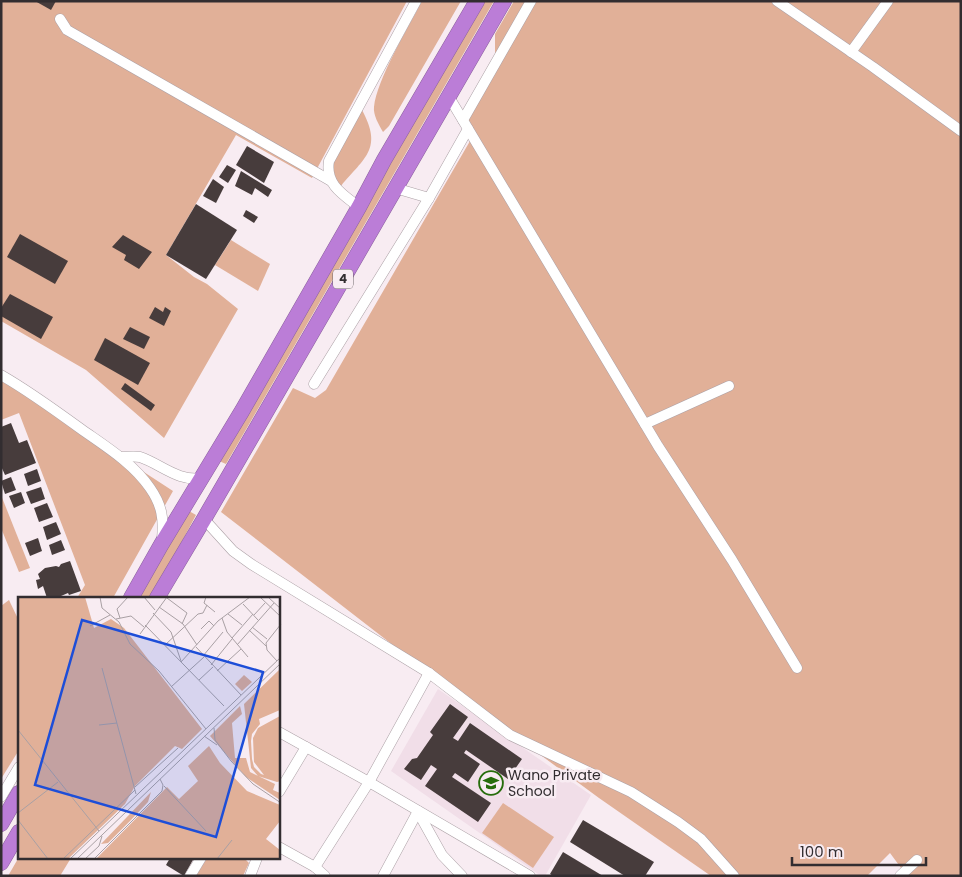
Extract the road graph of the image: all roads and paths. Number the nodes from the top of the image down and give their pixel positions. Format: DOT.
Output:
graph roads {
  1 [pos="416,1"];
  2 [pos="477,1"];
  3 [pos="504,1"];
  4 [pos="531,1"];
  5 [pos="777,1"];
  6 [pos="888,1"];
  7 [pos="60,19"];
  8 [pos="850,52"];
  9 [pos="449,97"];
  10 [pos="465,124"];
  11 [pos="961,131"];
  12 [pos="331,181"];
  13 [pos="395,188"];
  14 [pos="429,198"];
  15 [pos="359,207"];
  16 [pos="1,375"];
  17 [pos="314,384"];
  18 [pos="729,386"];
  19 [pos="645,424"];
  20 [pos="120,457"];
  21 [pos="202,478"];
  22 [pos="204,519"];
  23 [pos="161,545"];
  24 [pos="133,597"];
  25 [pos="158,597"];
  26 [pos="797,668"];
  27 [pos="429,673"];
  28 [pos="280,733"];
  29 [pos="306,747"];
  30 [pos="18,769"];
  31 [pos="369,782"];
  32 [pos="280,790"];
  33 [pos="18,795"];
  34 [pos="1,797"];
  35 [pos="418,811"];
  36 [pos="1,824"];
  37 [pos="18,834"];
  38 [pos="280,848"];
  39 [pos="200,860"];
  40 [pos="256,860"];
  41 [pos="917,860"];
  42 [pos="1,863"];
  43 [pos="318,872"];
  44 [pos="518,873"];
  45 [pos="190,876"];
  46 [pos="250,876"];
  47 [pos="383,876"];
  48 [pos="462,876"];
  49 [pos="530,876"];
  50 [pos="734,876"];
  51 [pos="900,876"];
  1 -- 12 [label="street"];
  2 -- 15 [label="highway, 4"];
  3 -- 9 [label="highway, 4"];
  4 -- 10 [label="street"];
  5 -- 8 [label="street"];
  6 -- 8 [label="street"];
  7 -- 12 [label="street"];
  8 -- 11 [label="street"];
  9 -- 10 [label="street"];
  9 -- 13 [label="highway, 4"];
  10 -- 14 [label="street"];
  10 -- 19 [label="street"];
  12 -- 15 [label="street"];
  13 -- 14 [label="street"];
  13 -- 22 [label="highway, 4"];
  14 -- 17 [label="street"];
  15 -- 21 [label="highway, 4"];
  16 -- 20 [label="street"];
  18 -- 19 [label="street"];
  19 -- 26 [label="street"];
  20 -- 21 [label="street"];
  20 -- 23 [label="street"];
  21 -- 23 [label="highway, 4"];
  22 -- 25 [label="highway, 4"];
  22 -- 27 [label="street"];
  23 -- 24 [label="highway, 4"];
  27 -- 31 [label="street"];
  27 -- 50 [label="street"];
  28 -- 29 [label="street"];
  29 -- 31 [label="street"];
  29 -- 32 [label="street"];
  30 -- 34 [label="street"];
  31 -- 35 [label="street"];
  31 -- 43 [label="street"];
  33 -- 36 [label="highway"];
  35 -- 44 [label="street"];
  35 -- 47 [label="street"];
  35 -- 48 [label="street"];
  37 -- 42 [label="highway"];
  38 -- 43 [label="street"];
  39 -- 45 [label="street"];
  40 -- 46 [label="street"];
  41 -- 51 [label="street"];
  44 -- 49 [label="street"];
}
